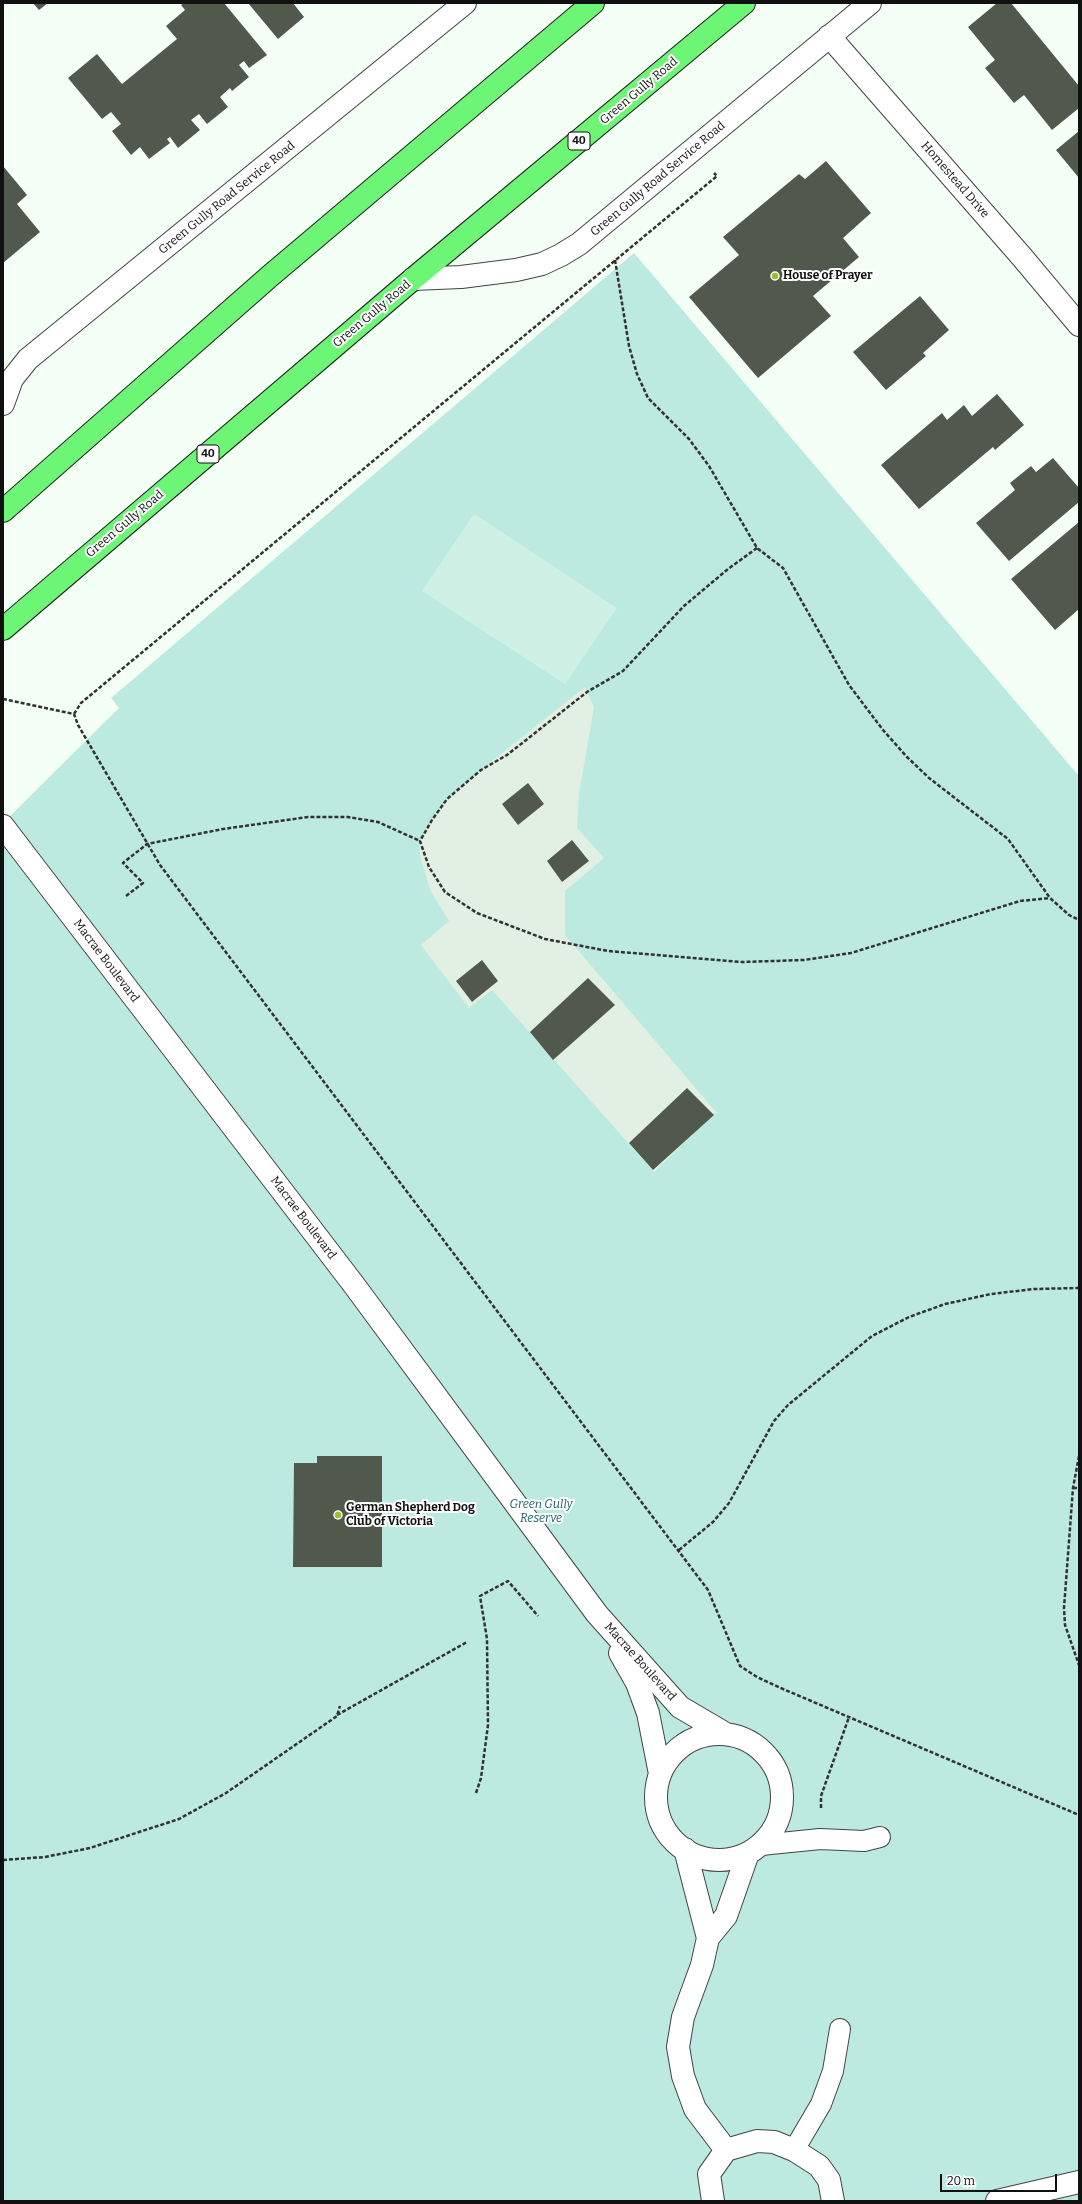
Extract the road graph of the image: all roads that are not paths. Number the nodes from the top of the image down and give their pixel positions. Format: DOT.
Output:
graph roads {
  1 [pos="465,3"];
  2 [pos="593,3"];
  3 [pos="744,3"];
  4 [pos="870,3"];
  5 [pos="828,36"];
  6 [pos="413,279"];
  7 [pos="1079,325"];
  8 [pos="3,404"];
  9 [pos="3,511"];
  10 [pos="3,629"];
  11 [pos="3,826"];
  12 [pos="597,1614"];
  13 [pos="726,1734"];
  14 [pos="660,1774"];
  15 [pos="880,1837"];
  16 [pos="754,1849"];
  17 [pos="685,1850"];
  18 [pos="708,1938"];
  19 [pos="840,2029"];
  20 [pos="726,2150"];
  21 [pos="794,2150"];
  22 [pos="1079,2182"];
  23 [pos="712,2201"];
  24 [pos="834,2201"];
  25 [pos="997,2201"];
  1 -- 8 [label="street, Green Gully Road Service Road"];
  2 -- 9 [label="main road"];
  3 -- 6 [label="main road, Green Gully Road / 40"];
  4 -- 5 [label="street, Green Gully Road Service Road"];
  5 -- 6 [label="street, Green Gully Road Service Road"];
  5 -- 7 [label="street, Homestead Drive"];
  6 -- 10 [label="main road, Green Gully Road / 40"];
  11 -- 12 [label="street, Macrae Boulevard"];
  12 -- 13 [label="street, Macrae Boulevard"];
  12 -- 14 [label="street, Macrae Boulevard"];
  13 -- 14 [label="street"];
  13 -- 16 [label="street"];
  14 -- 17 [label="street"];
  15 -- 16 [label="lane"];
  16 -- 17 [label="street"];
  16 -- 18 [label="street"];
  17 -- 18 [label="street"];
  18 -- 20 [label="street"];
  19 -- 21 [label="lane"];
  20 -- 21 [label="street"];
  20 -- 23 [label="street"];
  21 -- 24 [label="street"];
  22 -- 25 [label="street"];
}
